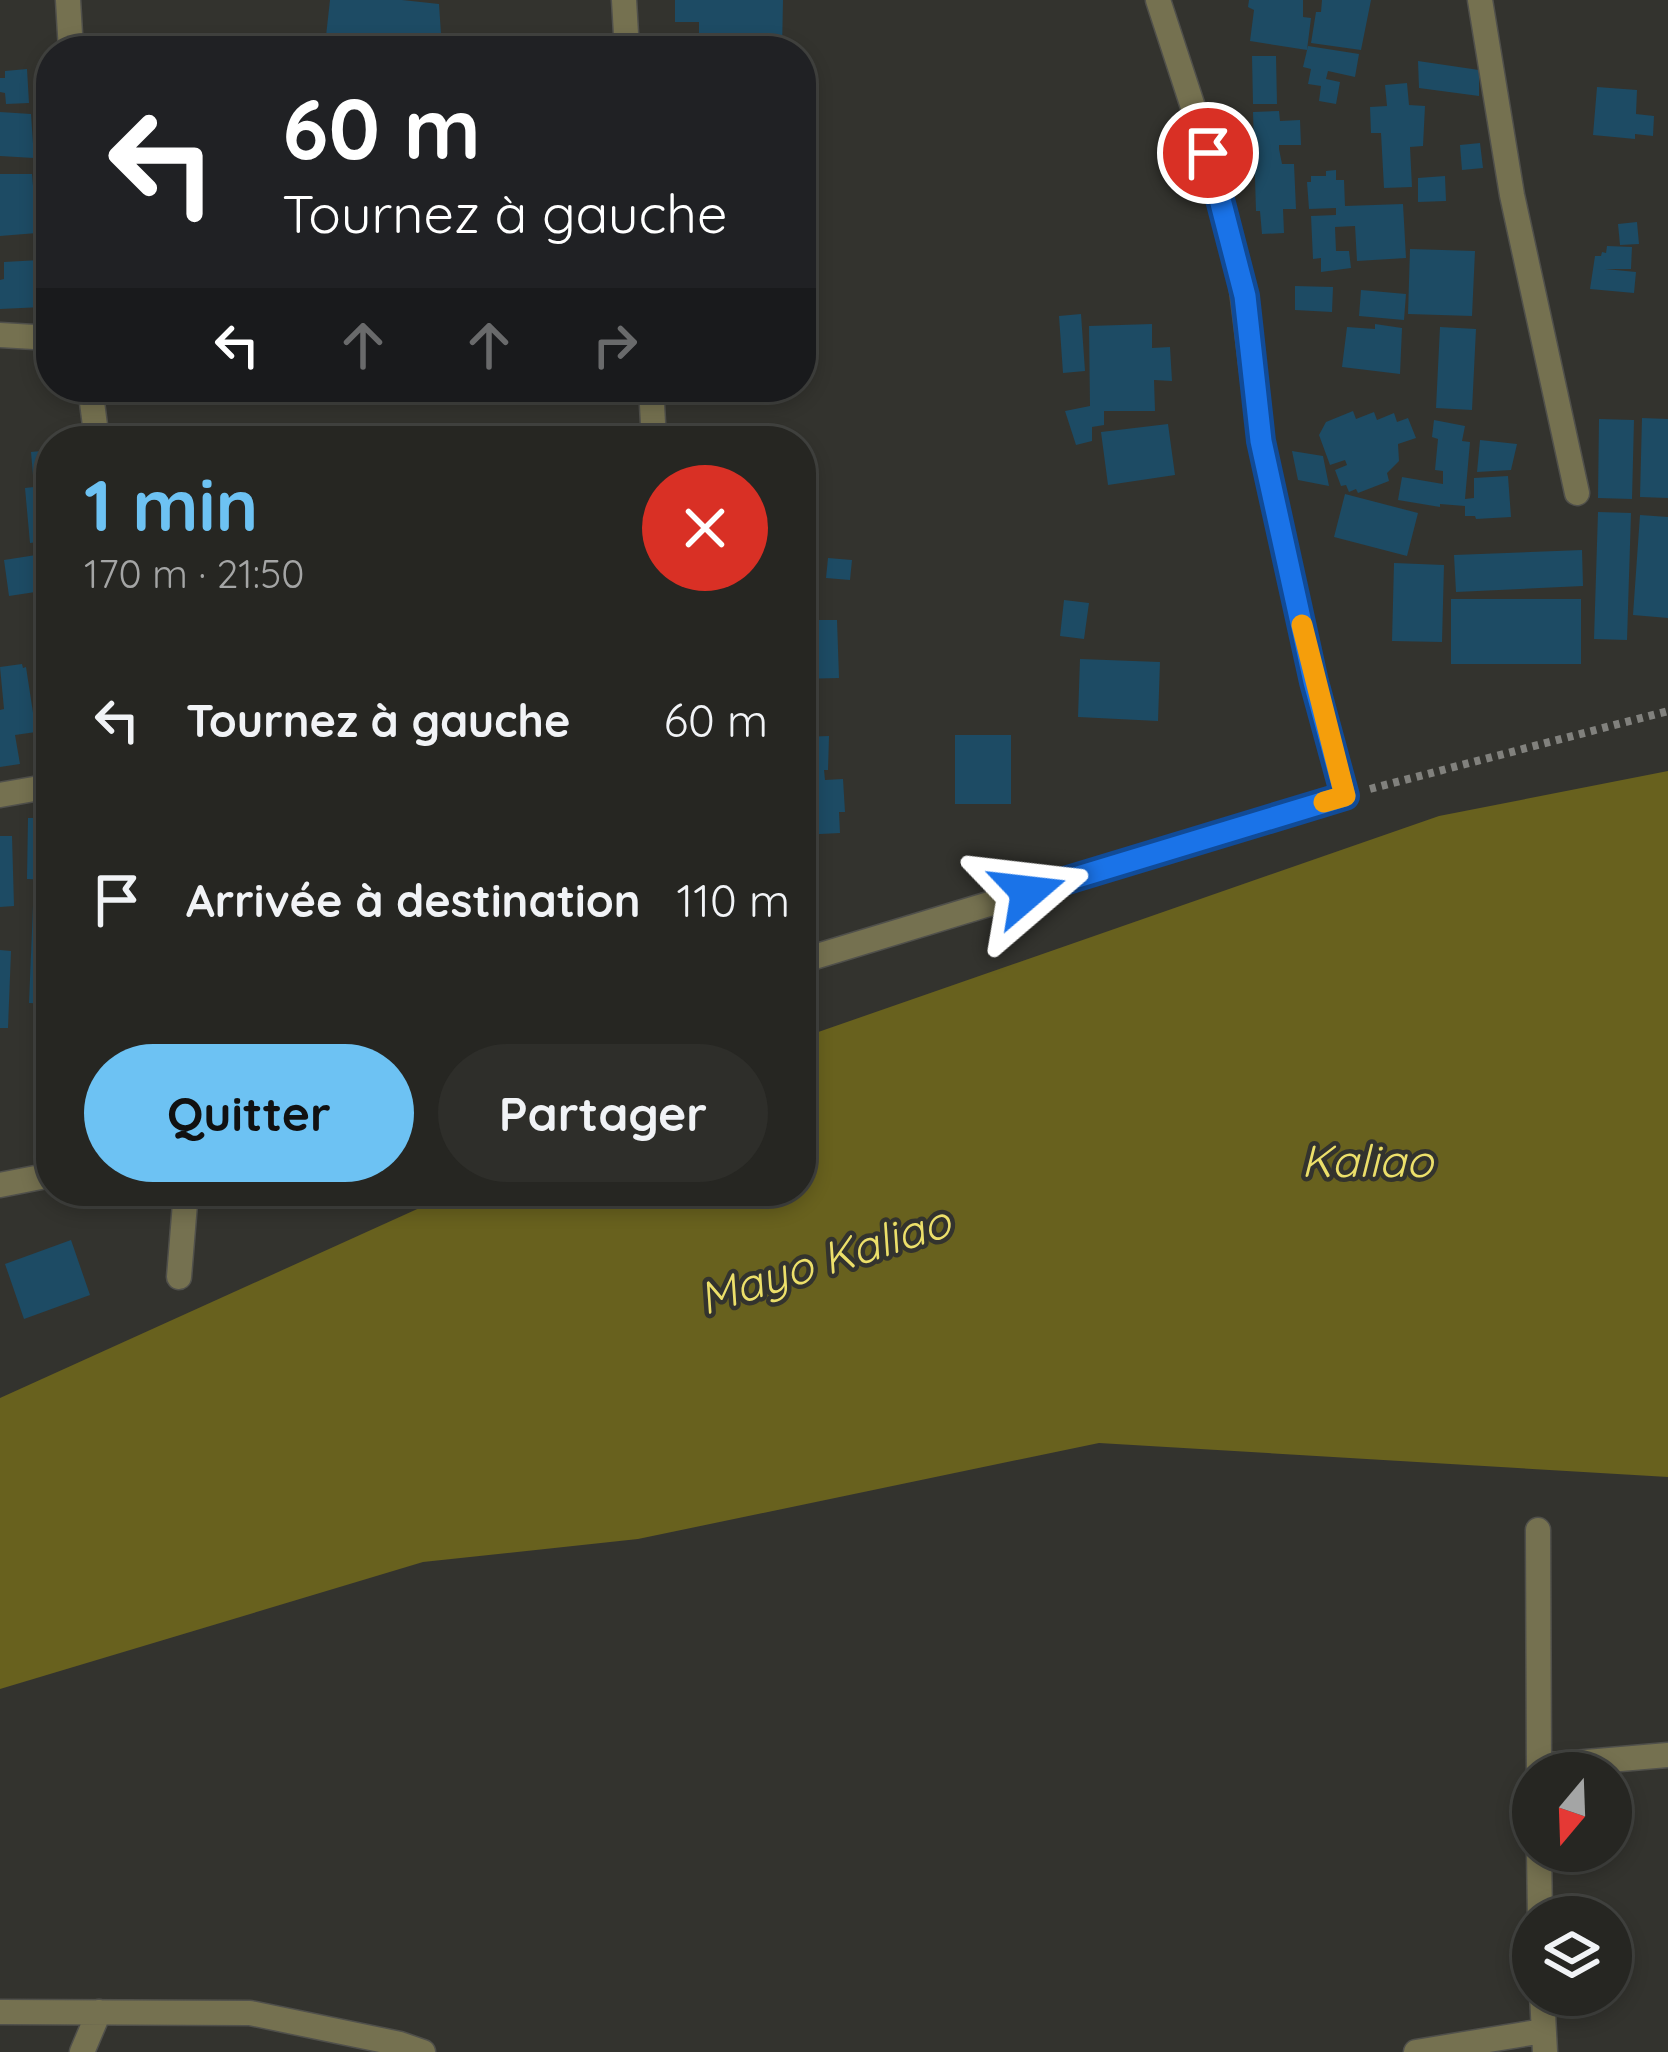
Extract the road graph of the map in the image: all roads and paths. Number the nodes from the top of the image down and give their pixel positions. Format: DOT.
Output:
graph roads {
  1 [pos="68,0"];
  2 [pos="624,0"];
  3 [pos="1158,0"];
  4 [pos="1480,0"];
  5 [pos="69,36"];
  6 [pos="627,36"];
  7 [pos="0,335"];
  8 [pos="36,337"];
  9 [pos="1577,493"];
  10 [pos="1668,711"];
  11 [pos="36,789"];
  12 [pos="0,795"];
  13 [pos="1345,796"];
  14 [pos="816,956"];
  15 [pos="36,1177"];
  16 [pos="0,1185"];
  17 [pos="185,1206"];
  18 [pos="178,1277"];
  19 [pos="1538,1530"];
  20 [pos="1539,1752"];
  21 [pos="1668,1755"];
  22 [pos="1632,1759"];
  23 [pos="0,2012"];
  24 [pos="99,2012"];
  25 [pos="1544,2042"];
  26 [pos="82,2052"];
  27 [pos="423,2052"];
  28 [pos="1416,2052"];
  1 -- 5 [label="street"];
  2 -- 6 [label="street"];
  3 -- 13 [label="street"];
  4 -- 9 [label="street"];
  7 -- 8 [label="street"];
  10 -- 13 [label="path"];
  11 -- 12 [label="street"];
  13 -- 14 [label="street"];
  15 -- 16 [label="street"];
  17 -- 18 [label="street"];
  19 -- 20 [label="street"];
  21 -- 22 [label="street"];
  23 -- 24 [label="street"];
  24 -- 26 [label="street"];
  24 -- 27 [label="street"];
  25 -- 28 [label="street"];
}
